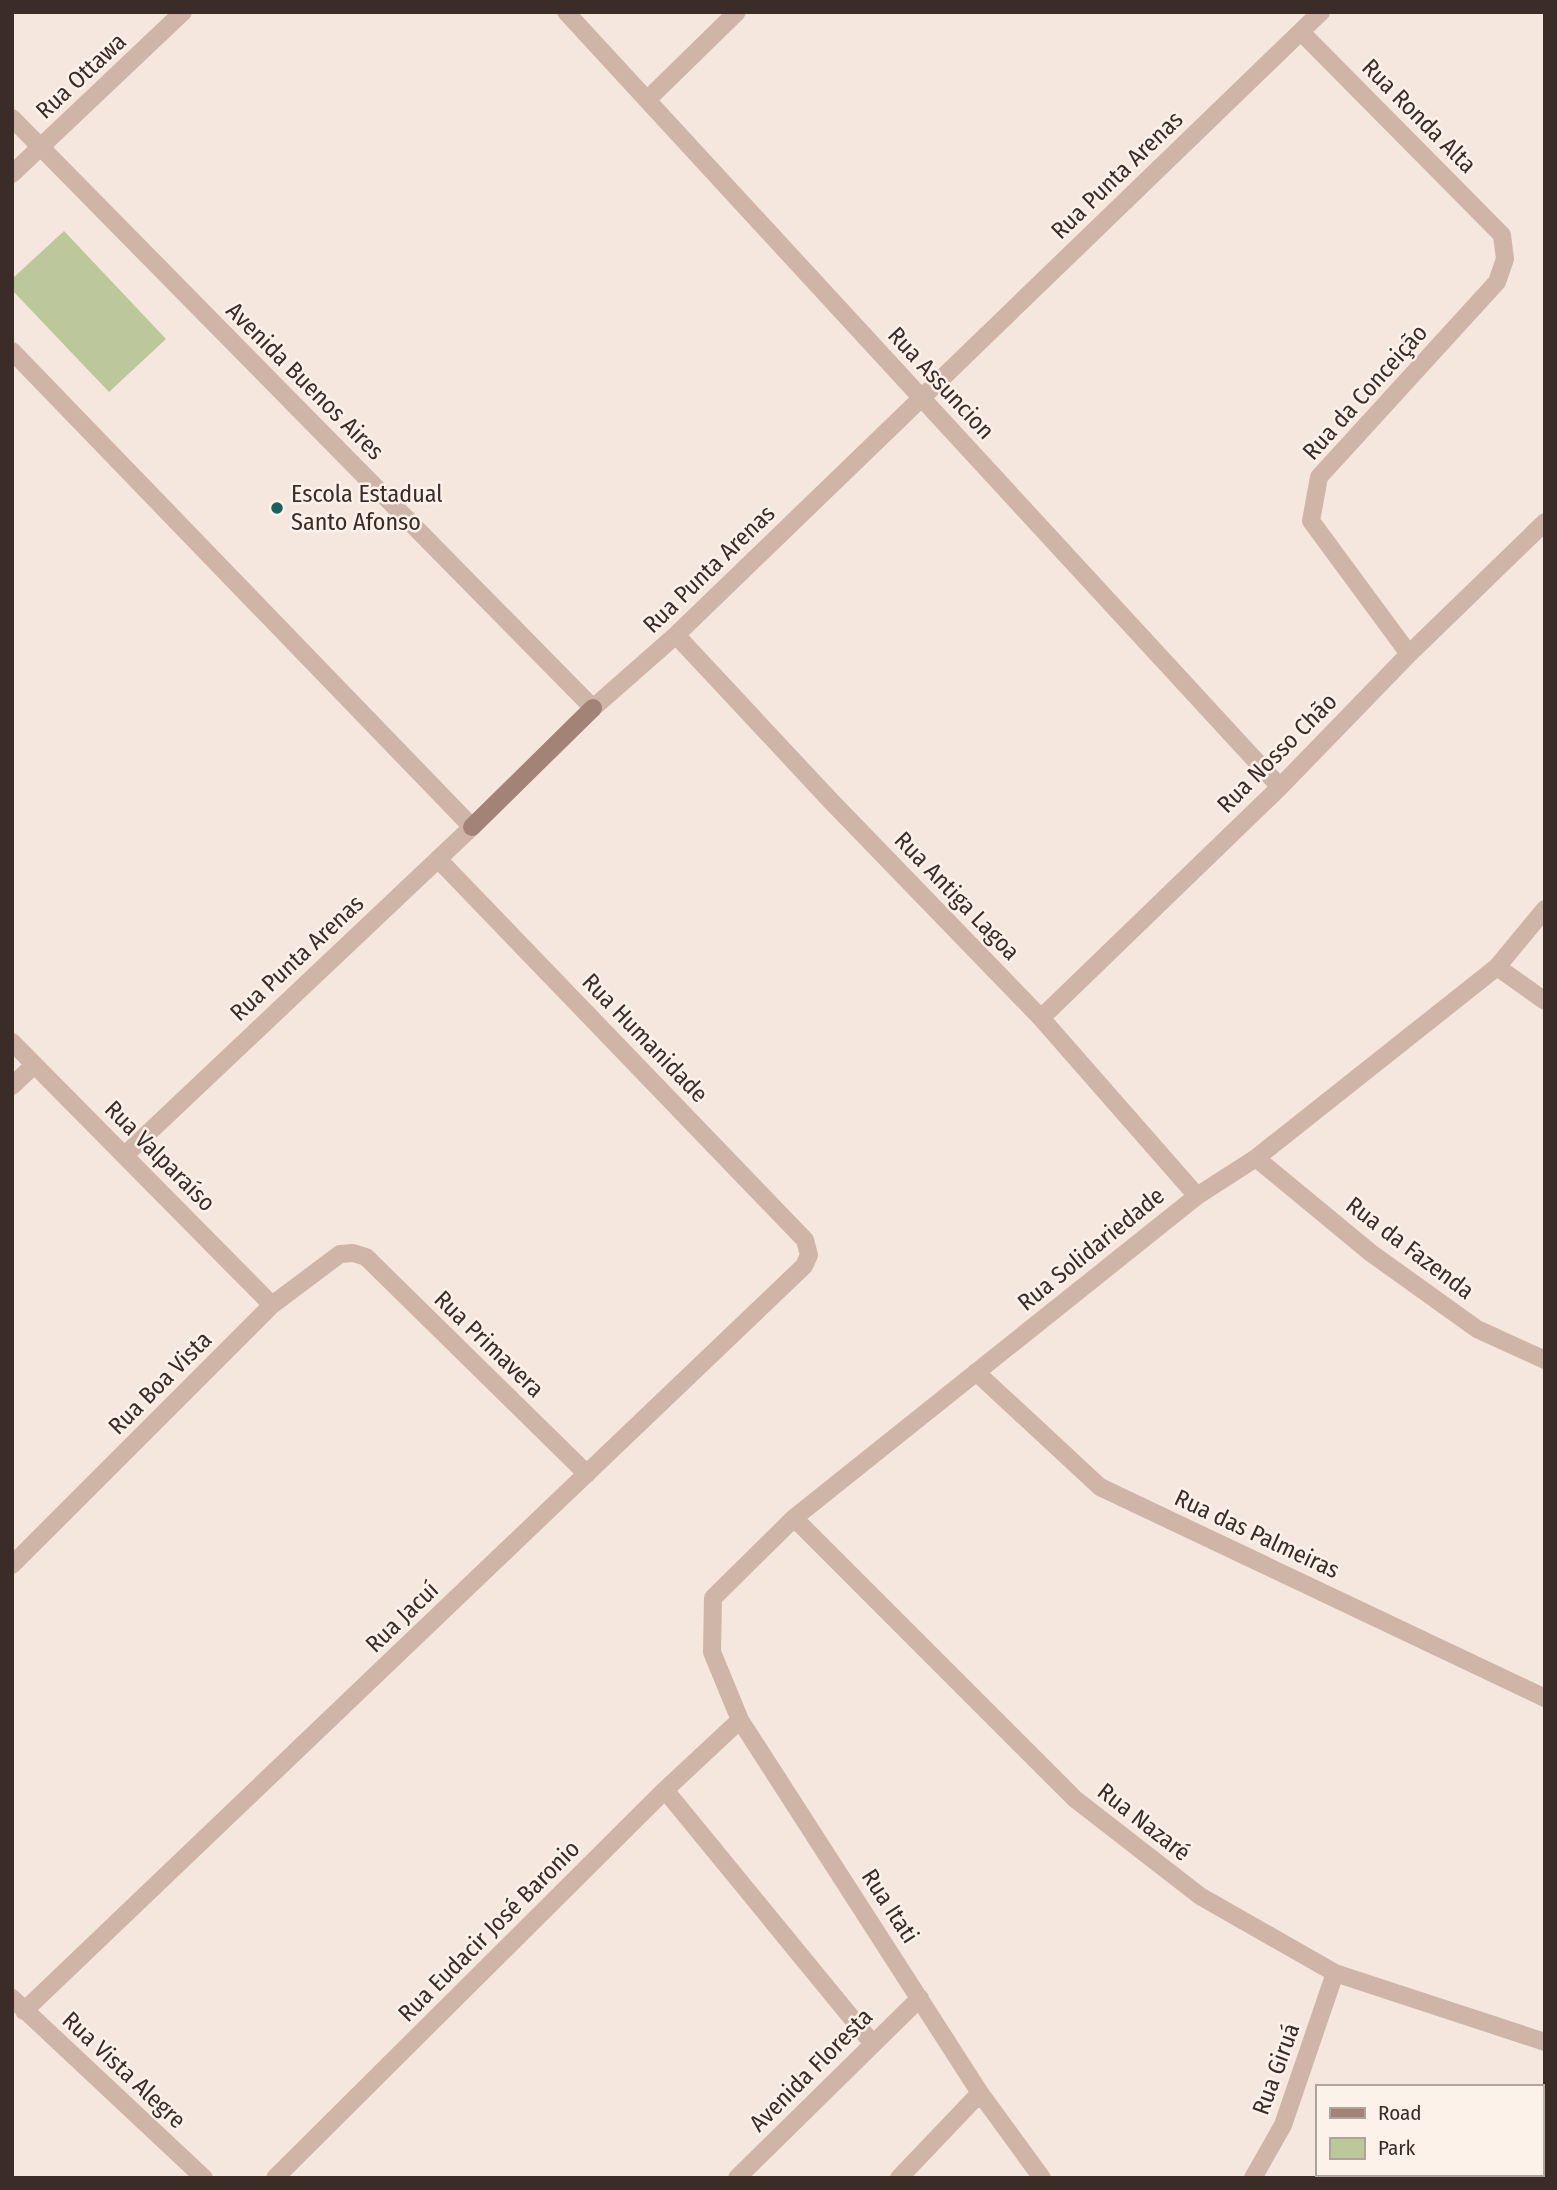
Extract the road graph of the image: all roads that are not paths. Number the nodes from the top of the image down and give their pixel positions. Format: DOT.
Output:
graph roads {
  1 [pos="183,12"];
  2 [pos="566,12"];
  3 [pos="737,12"];
  4 [pos="1321,12"];
  5 [pos="1301,32"];
  6 [pos="648,99"];
  7 [pos="12,118"];
  8 [pos="41,147"];
  9 [pos="12,174"];
  10 [pos="1502,235"];
  11 [pos="12,351"];
  12 [pos="922,398"];
  13 [pos="1545,522"];
  14 [pos="676,635"];
  15 [pos="1409,654"];
  16 [pos="593,708"];
  17 [pos="1280,787"];
  18 [pos="472,827"];
  19 [pos="438,859"];
  20 [pos="1545,909"];
  21 [pos="1497,967"];
  22 [pos="1545,1001"];
  23 [pos="1041,1018"];
  24 [pos="12,1042"];
  25 [pos="34,1065"];
  26 [pos="12,1086"];
  27 [pos="125,1154"];
  28 [pos="1256,1158"];
  29 [pos="1197,1196"];
  30 [pos="353,1253"];
  31 [pos="809,1255"];
  32 [pos="272,1305"];
  33 [pos="1545,1360"];
  34 [pos="976,1372"];
  35 [pos="587,1474"];
  36 [pos="794,1518"];
  37 [pos="12,1565"];
  38 [pos="712,1652"];
  39 [pos="1545,1699"];
  40 [pos="740,1720"];
  41 [pos="665,1790"];
  42 [pos="1335,1973"];
  43 [pos="920,1998"];
  44 [pos="18,2005"];
  45 [pos="1545,2042"];
  46 [pos="873,2044"];
  47 [pos="980,2093"];
  48 [pos="204,2178"];
  49 [pos="275,2178"];
  50 [pos="737,2178"];
  51 [pos="899,2178"];
  52 [pos="1042,2178"];
  53 [pos="1253,2178"];
  1 -- 8 [label="street, Rua Ottawa"];
  2 -- 6 [label="street, Rua Assuncion"];
  3 -- 6 [label="street"];
  4 -- 5 [label="street, Rua Punta Arenas"];
  5 -- 10 [label="street, Rua Ronda Alta"];
  5 -- 12 [label="street, Rua Punta Arenas"];
  6 -- 12 [label="street, Rua Assuncion"];
  7 -- 8 [label="street, Avenida Buenos Aires"];
  8 -- 9 [label="street, Rua Ottawa"];
  8 -- 16 [label="street, Avenida Buenos Aires"];
  10 -- 15 [label="street, Rua da Conceição"];
  11 -- 18 [label="street"];
  12 -- 14 [label="street, Rua Punta Arenas"];
  12 -- 17 [label="street, Rua Assuncion"];
  13 -- 15 [label="street, Rua Nosso Chão"];
  14 -- 16 [label="street, Rua Punta Arenas"];
  14 -- 23 [label="street, Rua Antiga Lagoa"];
  15 -- 17 [label="street, Rua Nosso Chão"];
  16 -- 18 [label="street, Rua Punta Arenas"];
  17 -- 23 [label="street, Rua Nosso Chão"];
  18 -- 19 [label="street, Rua Punta Arenas"];
  19 -- 27 [label="street, Rua Punta Arenas"];
  19 -- 31 [label="street, Rua Humanidade"];
  20 -- 21 [label="street, Rua Solidariedade"];
  21 -- 22 [label="street"];
  21 -- 28 [label="street, Rua Solidariedade"];
  23 -- 29 [label="street, Rua Antiga Lagoa"];
  24 -- 25 [label="street, Rua Valparaíso"];
  25 -- 26 [label="street"];
  25 -- 27 [label="street, Rua Valparaíso"];
  27 -- 32 [label="street, Rua Valparaíso"];
  28 -- 29 [label="street, Rua Solidariedade"];
  28 -- 33 [label="street, Rua da Fazenda"];
  29 -- 34 [label="street, Rua Solidariedade"];
  30 -- 32 [label="street, Rua Boa Vista"];
  30 -- 35 [label="street, Rua Primavera"];
  31 -- 35 [label="street, Rua Jacuí"];
  32 -- 37 [label="street, Rua Boa Vista"];
  34 -- 36 [label="street, Rua Solidariedade"];
  34 -- 39 [label="street, Rua das Palmeiras"];
  35 -- 44 [label="street, Rua Jacuí"];
  36 -- 38 [label="street, Rua Solidariedade"];
  36 -- 42 [label="street, Rua Nazaré"];
  38 -- 40 [label="street, Rua Itati"];
  40 -- 41 [label="street, Rua Eudacir José Baronio"];
  40 -- 43 [label="street, Rua Itati"];
  41 -- 46 [label="street"];
  41 -- 49 [label="street, Rua Eudacir José Baronio"];
  42 -- 45 [label="street, Rua Nazaré"];
  42 -- 53 [label="street, Rua Giruá"];
  43 -- 46 [label="street, Avenida Floresta"];
  43 -- 47 [label="street, Rua Itati"];
  44 -- 48 [label="street, Rua Vista Alegre"];
  46 -- 50 [label="street, Avenida Floresta"];
  47 -- 51 [label="street"];
  47 -- 52 [label="street, Rua Itati"];
}
